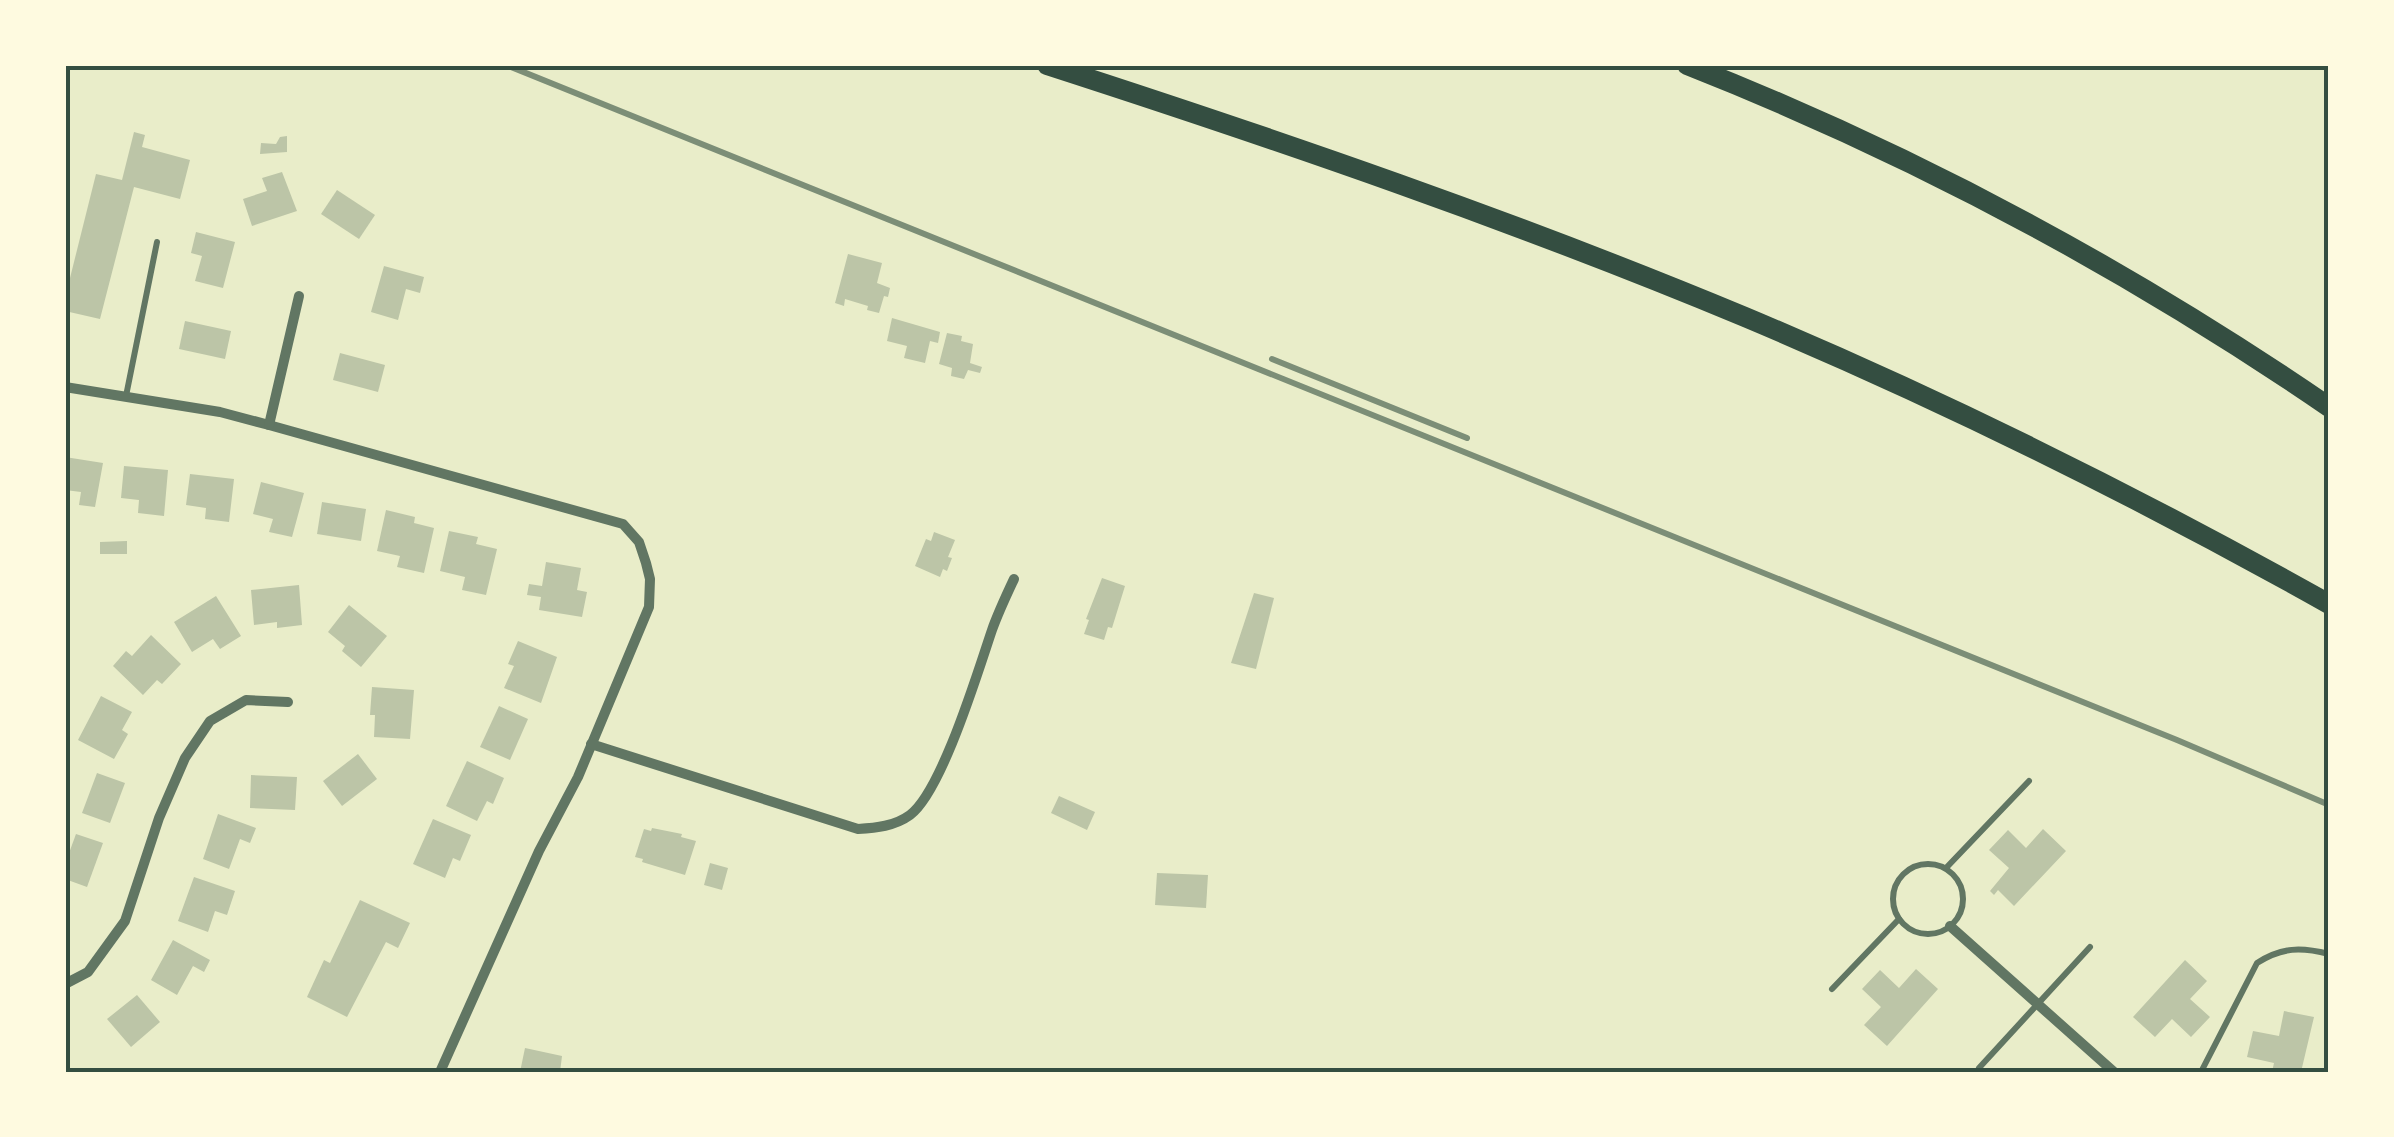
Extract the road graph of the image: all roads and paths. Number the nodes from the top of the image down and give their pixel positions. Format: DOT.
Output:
graph roads {
  1 [pos="1047,65"];
  2 [pos="1687,65"];
  3 [pos="157,242"];
  4 [pos="299,296"];
  5 [pos="65,387"];
  6 [pos="126,396"];
  7 [pos="2329,407"];
  8 [pos="269,425"];
  9 [pos="1014,580"];
  10 [pos="2329,604"];
  11 [pos="288,702"];
  12 [pos="591,744"];
  13 [pos="2029,781"];
  14 [pos="1946,868"];
  15 [pos="1899,919"];
  16 [pos="1950,926"];
  17 [pos="2090,947"];
  18 [pos="2329,954"];
  19 [pos="65,984"];
  20 [pos="1832,989"];
  21 [pos="2038,1005"];
  22 [pos="1979,1068"];
  23 [pos="440,1072"];
  24 [pos="2114,1072"];
  25 [pos="2200,1072"];
  1 -- 10 [label="highway"];
  2 -- 7 [label="highway"];
  3 -- 6 [label="lane"];
  4 -- 8 [label="street"];
  5 -- 6 [label="street"];
  6 -- 8 [label="street"];
  8 -- 12 [label="street"];
  9 -- 12 [label="street"];
  11 -- 19 [label="street"];
  12 -- 23 [label="street"];
  13 -- 14 [label="lane"];
  14 -- 15 [label="lane"];
  14 -- 16 [label="lane"];
  15 -- 16 [label="lane"];
  15 -- 20 [label="lane"];
  16 -- 21 [label="street"];
  17 -- 21 [label="lane"];
  18 -- 25 [label="lane"];
  21 -- 22 [label="lane"];
  21 -- 24 [label="street"];
}
